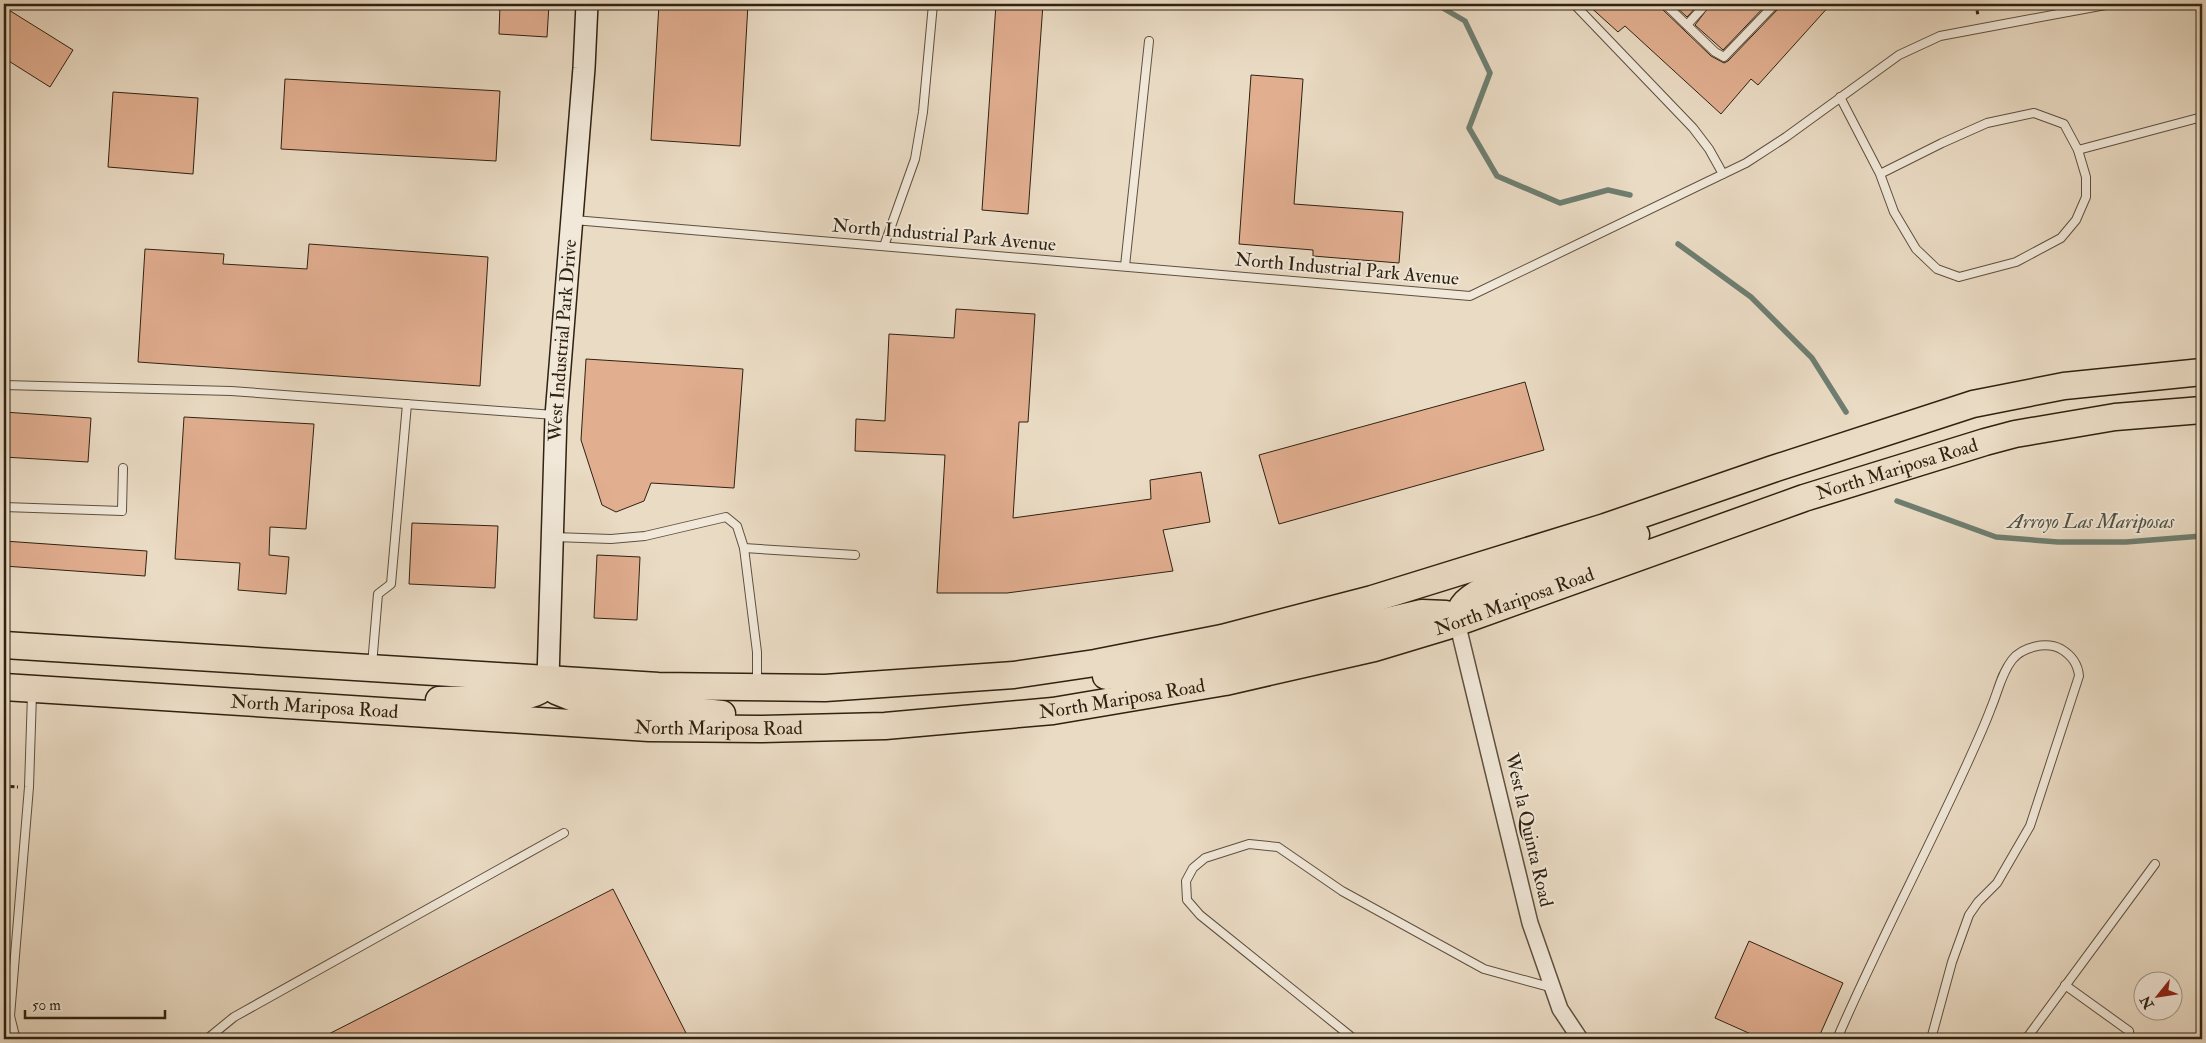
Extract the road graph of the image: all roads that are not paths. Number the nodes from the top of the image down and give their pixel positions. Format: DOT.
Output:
graph roads {
  1 [pos="586,4"];
  2 [pos="933,4"];
  3 [pos="1574,4"];
  4 [pos="1665,4"];
  5 [pos="1706,4"];
  6 [pos="1774,4"];
  7 [pos="2111,4"];
  8 [pos="1687,25"];
  9 [pos="1149,41"];
  10 [pos="1840,97"];
  11 [pos="2202,117"];
  12 [pos="2078,150"];
  13 [pos="1722,174"];
  14 [pos="1880,174"];
  15 [pos="572,220"];
  16 [pos="884,246"];
  17 [pos="1125,266"];
  18 [pos="2202,372"];
  19 [pos="4,385"];
  20 [pos="407,404"];
  21 [pos="2202,410"];
  22 [pos="556,416"];
  23 [pos="123,468"];
  24 [pos="1779,475"];
  25 [pos="4,506"];
  26 [pos="552,537"];
  27 [pos="744,548"];
  28 [pos="855,555"];
  29 [pos="1457,622"];
  30 [pos="4,645"];
  31 [pos="372,669"];
  32 [pos="548,679"];
  33 [pos="880,685"];
  34 [pos="4,687"];
  35 [pos="32,689"];
  36 [pos="758,689"];
  37 [pos="203,700"];
  38 [pos="885,726"];
  39 [pos="564,833"];
  40 [pos="2155,864"];
  41 [pos="2065,985"];
  42 [pos="1553,988"];
  43 [pos="18,1039"];
  44 [pos="207,1039"];
  45 [pos="1354,1039"];
  46 [pos="1580,1039"];
  47 [pos="1838,1039"];
  48 [pos="1931,1039"];
  49 [pos="2026,1039"];
  50 [pos="2130,1039"];
  1 -- 15 [label="street, West Industrial Park Drive"];
  2 -- 16 [label="lane"];
  3 -- 13 [label="lane"];
  4 -- 8 [label="lane"];
  5 -- 8 [label="lane"];
  6 -- 8 [label="lane"];
  7 -- 10 [label="lane, North Industrial Park Avenue"];
  9 -- 17 [label="lane"];
  10 -- 13 [label="lane, North Industrial Park Avenue"];
  10 -- 14 [label="lane"];
  11 -- 12 [label="lane"];
  12 -- 14 [label="lane"];
  12 -- 14 [label="lane"];
  13 -- 17 [label="lane, North Industrial Park Avenue"];
  15 -- 16 [label="lane, North Industrial Park Avenue"];
  15 -- 22 [label="street, West Industrial Park Drive"];
  16 -- 17 [label="lane, North Industrial Park Avenue"];
  18 -- 24 [label="highway, North Mariposa Road"];
  19 -- 20 [label="lane"];
  20 -- 22 [label="lane"];
  20 -- 31 [label="lane"];
  21 -- 29 [label="highway, North Mariposa Road"];
  22 -- 26 [label="street, West Industrial Park Drive"];
  23 -- 25 [label="lane"];
  24 -- 29 [label="highway"];
  24 -- 33 [label="highway, North Mariposa Road"];
  26 -- 27 [label="lane"];
  26 -- 32 [label="street, West Industrial Park Drive"];
  27 -- 28 [label="lane"];
  27 -- 36 [label="lane"];
  29 -- 33 [label="highway"];
  29 -- 38 [label="highway, North Mariposa Road"];
  29 -- 42 [label="street, West la Quinta Road"];
  30 -- 31 [label="highway, North Mariposa Road"];
  31 -- 32 [label="highway, North Mariposa Road"];
  32 -- 36 [label="highway, North Mariposa Road"];
  32 -- 37 [label="highway"];
  32 -- 38 [label="highway"];
  33 -- 36 [label="highway, North Mariposa Road"];
  34 -- 35 [label="highway, North Mariposa Road"];
  35 -- 37 [label="highway, North Mariposa Road"];
  35 -- 43 [label="lane"];
  37 -- 38 [label="highway, North Mariposa Road"];
  39 -- 44 [label="lane"];
  40 -- 41 [label="lane"];
  41 -- 49 [label="lane"];
  41 -- 50 [label="lane"];
  42 -- 45 [label="lane"];
  42 -- 46 [label="street, West la Quinta Road"];
  47 -- 48 [label="lane"];
}
